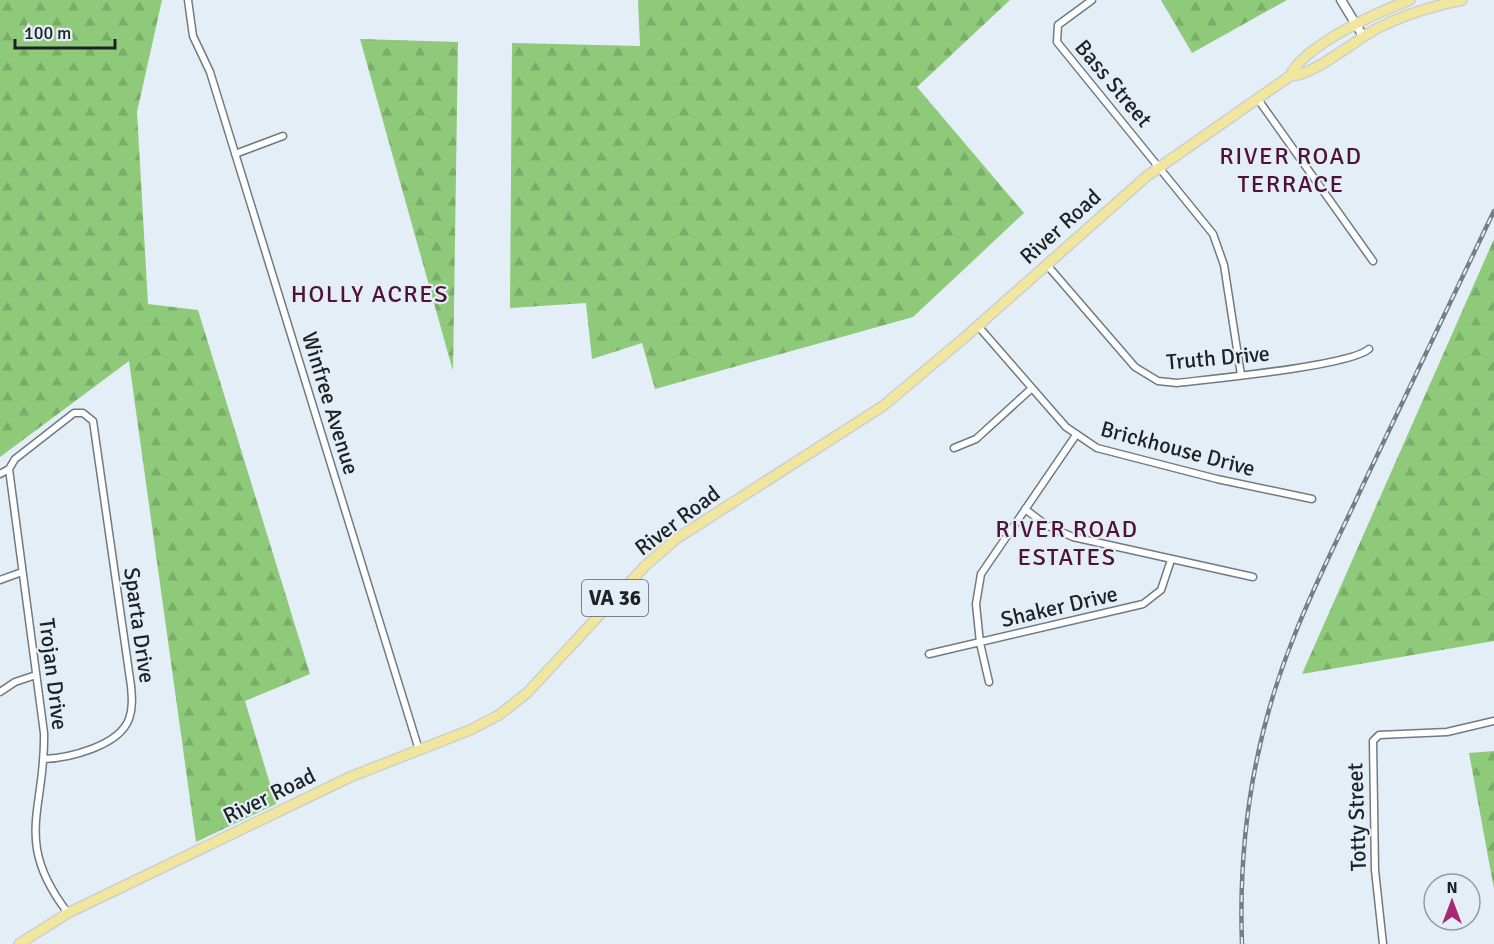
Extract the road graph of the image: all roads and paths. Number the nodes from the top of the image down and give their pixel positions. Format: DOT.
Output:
graph roads {
  1 [pos="188,0"];
  2 [pos="1092,0"];
  3 [pos="1341,0"];
  4 [pos="1410,0"];
  5 [pos="1462,0"];
  6 [pos="1356,24"];
  7 [pos="1363,36"];
  8 [pos="1290,76"];
  9 [pos="1257,98"];
  10 [pos="283,136"];
  11 [pos="235,154"];
  12 [pos="1160,166"];
  13 [pos="1373,261"];
  14 [pos="1047,264"];
  15 [pos="978,326"];
  16 [pos="1369,349"];
  17 [pos="1241,375"];
  18 [pos="1031,389"];
  19 [pos="1076,435"];
  20 [pos="954,448"];
  21 [pos="9,469"];
  22 [pos="0,474"];
  23 [pos="1312,499"];
  24 [pos="1025,509"];
  25 [pos="1171,560"];
  26 [pos="22,572"];
  27 [pos="1253,577"];
  28 [pos="0,580"];
  29 [pos="980,643"];
  30 [pos="929,654"];
  31 [pos="36,675"];
  32 [pos="989,682"];
  33 [pos="0,692"];
  34 [pos="1494,721"];
  35 [pos="419,750"];
  36 [pos="44,759"];
  37 [pos="68,913"];
  38 [pos="19,944"];
  39 [pos="1383,944"];
  1 -- 11 [label="street, Winfree Avenue"];
  2 -- 12 [label="street, Bass Street"];
  3 -- 6 [label="main road"];
  4 -- 6 [label="main road, River Road / VA 36"];
  5 -- 7 [label="main road, River Road / VA 36"];
  6 -- 7 [label="main road"];
  6 -- 8 [label="main road, River Road / VA 36"];
  7 -- 8 [label="main road, River Road / VA 36"];
  8 -- 9 [label="main road, River Road / VA 36"];
  9 -- 12 [label="main road, River Road / VA 36"];
  9 -- 13 [label="street"];
  10 -- 11 [label="street"];
  11 -- 35 [label="street, Winfree Avenue"];
  12 -- 14 [label="main road, River Road / VA 36"];
  12 -- 17 [label="street"];
  14 -- 15 [label="main road, River Road / VA 36"];
  14 -- 17 [label="street, Truth Drive"];
  15 -- 18 [label="street, Brickhouse Drive"];
  15 -- 35 [label="main road, River Road / VA 36"];
  16 -- 17 [label="street, Truth Drive"];
  18 -- 19 [label="street, Brickhouse Drive"];
  18 -- 20 [label="street"];
  19 -- 23 [label="street, Brickhouse Drive"];
  19 -- 24 [label="street"];
  21 -- 22 [label="street"];
  21 -- 26 [label="street, Trojan Drive"];
  21 -- 36 [label="street, Sparta Drive"];
  24 -- 25 [label="street"];
  24 -- 29 [label="street"];
  25 -- 27 [label="street"];
  25 -- 29 [label="street, Shaker Drive"];
  26 -- 28 [label="street"];
  26 -- 31 [label="street, Trojan Drive"];
  29 -- 30 [label="street, Shaker Drive"];
  29 -- 32 [label="street"];
  31 -- 33 [label="street"];
  31 -- 36 [label="street, Trojan Drive"];
  34 -- 39 [label="street, Totty Street"];
  35 -- 37 [label="main road, River Road / VA 36"];
  36 -- 37 [label="street, Trojan Drive"];
  37 -- 38 [label="main road, River Road / VA 36"];
}
